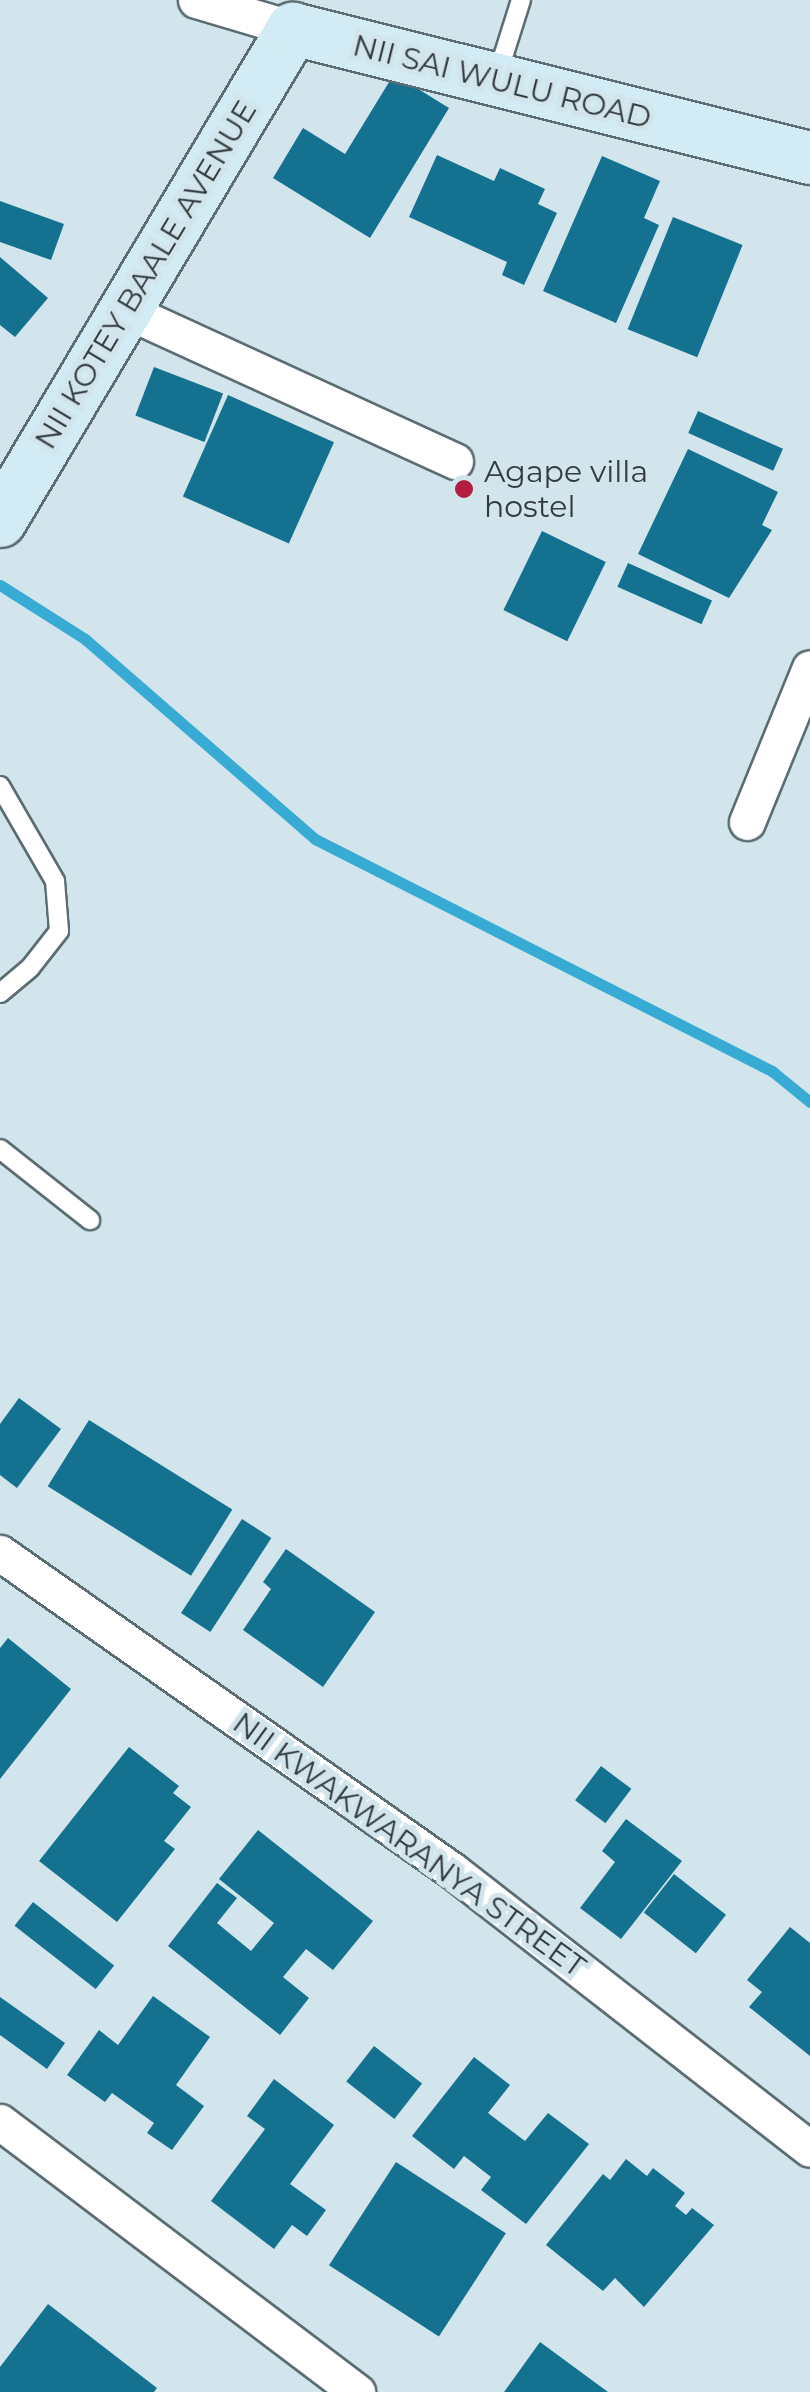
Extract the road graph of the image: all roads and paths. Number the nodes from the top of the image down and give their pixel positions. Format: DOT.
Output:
graph roads {
  1 [pos="196,0"];
  2 [pos="521,0"];
  3 [pos="293,29"];
  4 [pos="496,82"];
  5 [pos="810,158"];
  6 [pos="125,310"];
  7 [pos="455,460"];
  8 [pos="9,494"];
  9 [pos="810,668"];
  10 [pos="0,786"];
  11 [pos="747,822"];
  12 [pos="0,993"];
  13 [pos="0,1148"];
  14 [pos="90,1220"];
  15 [pos="0,1553"];
  16 [pos="0,2122"];
  17 [pos="810,2149"];
  18 [pos="356,2392"];
  1 -- 3 [label="street, NII SAI WULU ROAD"];
  2 -- 4 [label="lane"];
  3 -- 4 [label="street, NII SAI WULU ROAD"];
  3 -- 6 [label="street, NII KOTEY BAALE AVENUE"];
  4 -- 5 [label="street, NII SAI WULU ROAD"];
  6 -- 7 [label="street"];
  6 -- 8 [label="street, NII KOTEY BAALE AVENUE"];
  9 -- 11 [label="street"];
  10 -- 12 [label="lane"];
  13 -- 14 [label="lane"];
  15 -- 17 [label="street, NII KWAKWARANYA STREET"];
  16 -- 18 [label="street"];
}
